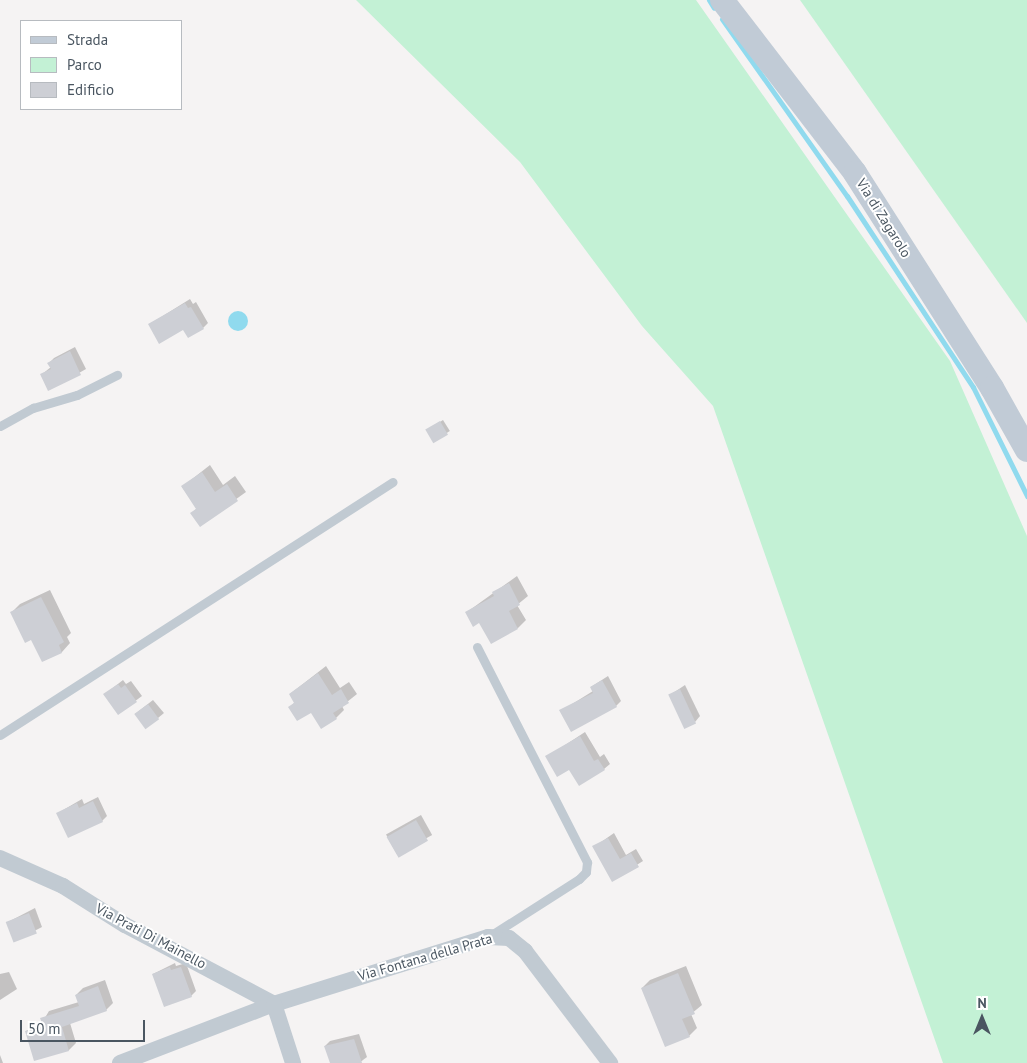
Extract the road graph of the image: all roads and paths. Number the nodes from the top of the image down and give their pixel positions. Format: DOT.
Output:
graph roads {
  1 [pos="722,0"];
  2 [pos="117,375"];
  3 [pos="0,426"];
  4 [pos="1027,450"];
  5 [pos="392,482"];
  6 [pos="477,647"];
  7 [pos="0,735"];
  8 [pos="0,858"];
  9 [pos="488,937"];
  10 [pos="274,1004"];
  11 [pos="120,1063"];
  12 [pos="293,1063"];
  13 [pos="610,1063"];
  1 -- 4 [label="main road, Via di Zagarolo"];
  2 -- 3 [label="lane"];
  5 -- 7 [label="lane"];
  6 -- 9 [label="lane"];
  8 -- 10 [label="street, Via Prati Di Mainello"];
  9 -- 10 [label="street, Via Fontana della Prata"];
  9 -- 13 [label="street, Via Fontana della Prata"];
  10 -- 11 [label="street"];
  10 -- 12 [label="street"];
}
